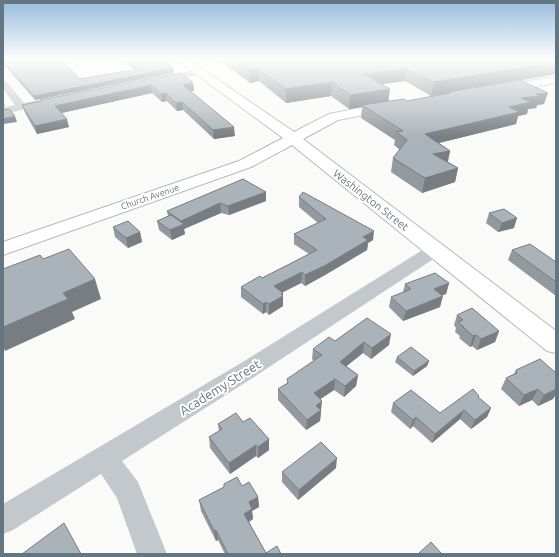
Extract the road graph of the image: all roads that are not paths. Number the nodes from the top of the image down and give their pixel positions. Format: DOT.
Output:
graph roads {
  1 [pos="5,86"];
  2 [pos="220,86"];
  3 [pos="519,86"];
  4 [pos="489,91"];
  5 [pos="52,101"];
  6 [pos="402,104"];
  7 [pos="22,106"];
  8 [pos="3,111"];
  9 [pos="293,138"];
  10 [pos="3,248"];
  11 [pos="435,250"];
  12 [pos="556,344"];
  13 [pos="105,458"];
  14 [pos="3,520"];
  15 [pos="152,554"];
  1 -- 7 [label="street"];
  2 -- 9 [label="main road, Washington Street"];
  3 -- 4 [label="main road"];
  5 -- 7 [label="street"];
  6 -- 9 [label="main road, Church Avenue"];
  7 -- 8 [label="street"];
  9 -- 10 [label="main road, Church Avenue"];
  9 -- 11 [label="main road, Washington Street"];
  11 -- 12 [label="main road, Washington Street"];
  11 -- 13 [label="street, Academy Street"];
  13 -- 14 [label="street, Academy Street"];
  13 -- 15 [label="street"];
}
